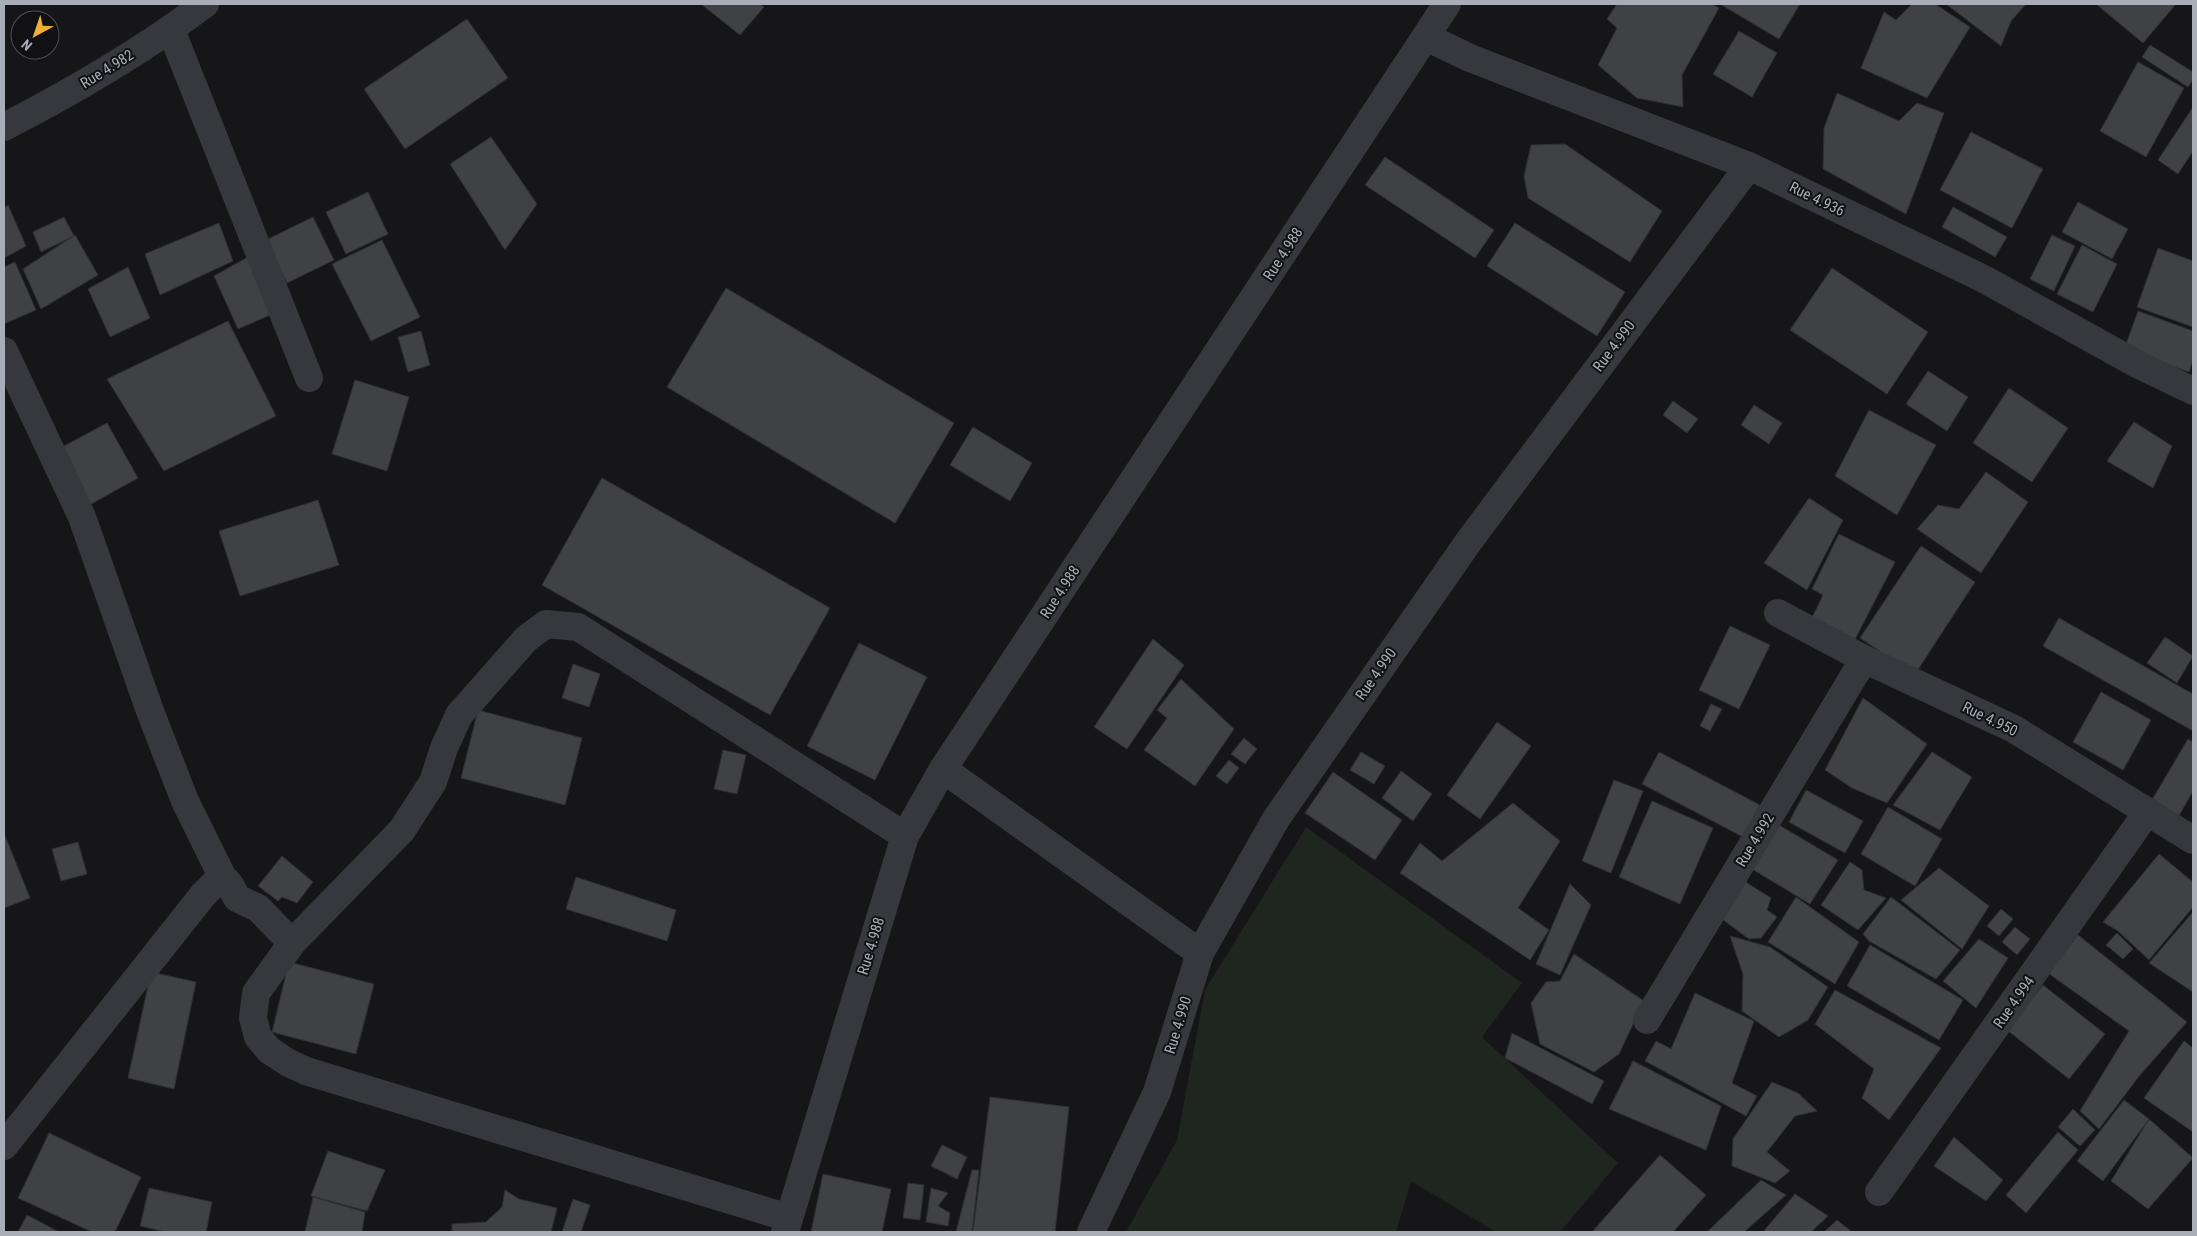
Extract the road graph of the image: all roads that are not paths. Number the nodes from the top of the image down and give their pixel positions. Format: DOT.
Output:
graph roads {
  1 [pos="205,4"];
  2 [pos="1447,4"];
  3 [pos="171,30"];
  4 [pos="1426,37"];
  5 [pos="4,127"];
  6 [pos="1748,166"];
  7 [pos="4,351"];
  8 [pos="309,378"];
  9 [pos="2193,391"];
  10 [pos="1778,613"];
  11 [pos="1864,660"];
  12 [pos="943,769"];
  13 [pos="2148,811"];
  14 [pos="905,836"];
  15 [pos="2193,840"];
  16 [pos="222,876"];
  17 [pos="292,942"];
  18 [pos="1200,953"];
  19 [pos="1647,1020"];
  20 [pos="4,1146"];
  21 [pos="1879,1192"];
  22 [pos="787,1225"];
  23 [pos="1091,1232"];
  1 -- 3 [label="street, Rue 4.982"];
  2 -- 4 [label="street, Rue 4.988"];
  3 -- 5 [label="street, Rue 4.982"];
  3 -- 8 [label="street"];
  4 -- 6 [label="street, Rue 4.936"];
  4 -- 12 [label="street, Rue 4.988"];
  6 -- 9 [label="street, Rue 4.936"];
  6 -- 18 [label="street, Rue 4.990"];
  7 -- 16 [label="street"];
  10 -- 11 [label="street, Rue 4.950"];
  11 -- 13 [label="street, Rue 4.950"];
  11 -- 19 [label="street, Rue 4.992"];
  12 -- 14 [label="street, Rue 4.988"];
  12 -- 18 [label="street"];
  13 -- 15 [label="street, Rue 4.950"];
  13 -- 21 [label="street, Rue 4.994"];
  14 -- 17 [label="street"];
  14 -- 22 [label="street, Rue 4.988"];
  16 -- 17 [label="street"];
  16 -- 20 [label="street"];
  17 -- 22 [label="street"];
  18 -- 23 [label="street, Rue 4.990"];
}
